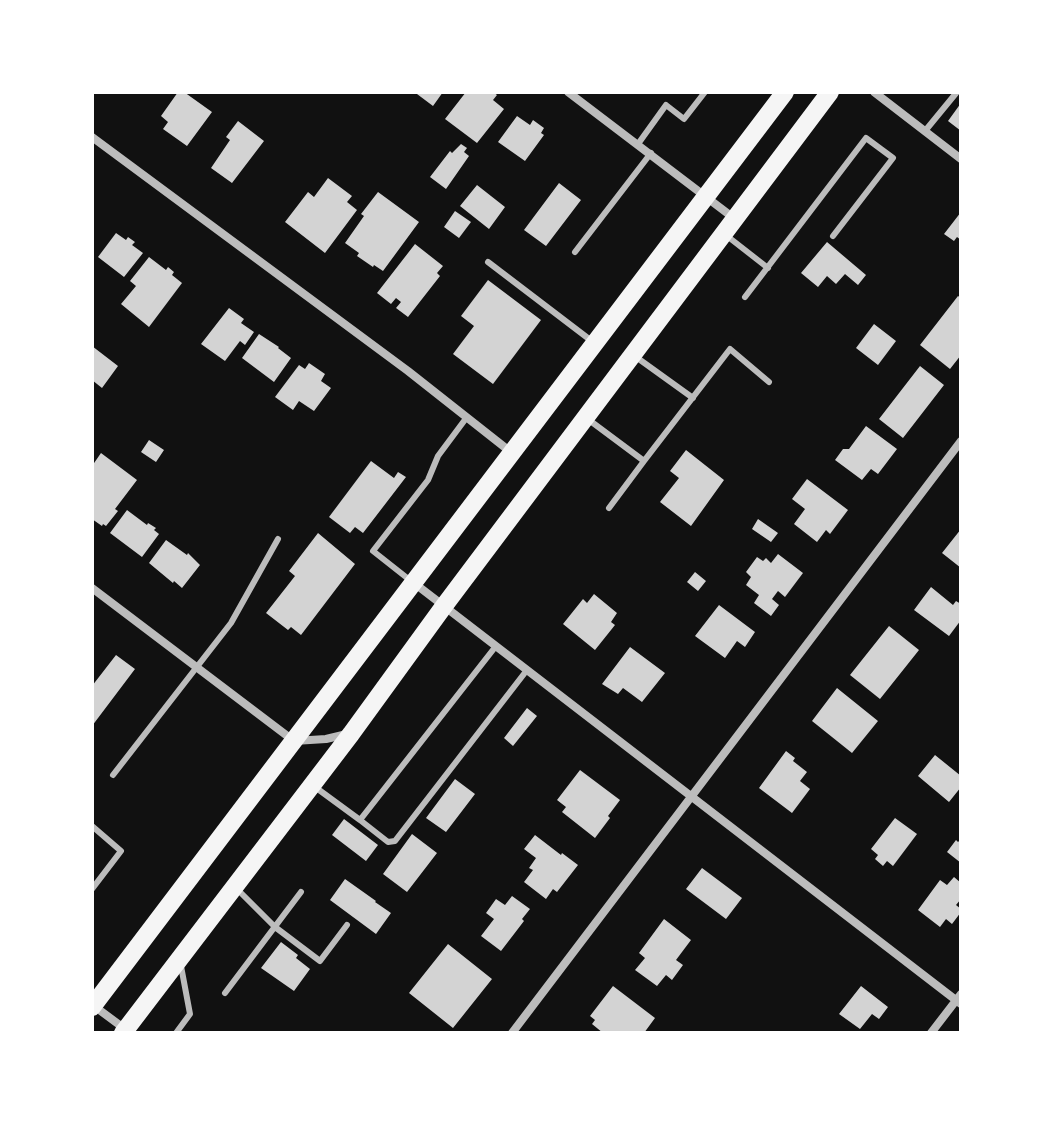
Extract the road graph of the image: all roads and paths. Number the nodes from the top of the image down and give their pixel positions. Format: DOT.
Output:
graph roads {
  1 [pos="568,92"];
  2 [pos="705,92"];
  3 [pos="785,92"];
  4 [pos="830,92"];
  5 [pos="874,92"];
  6 [pos="957,92"];
  7 [pos="925,131"];
  8 [pos="92,137"];
  9 [pos="638,144"];
  10 [pos="651,153"];
  11 [pos="961,159"];
  12 [pos="706,197"];
  13 [pos="730,226"];
  14 [pos="833,236"];
  15 [pos="575,252"];
  16 [pos="488,262"];
  17 [pos="768,268"];
  18 [pos="745,297"];
  19 [pos="595,344"];
  20 [pos="633,355"];
  21 [pos="769,382"];
  22 [pos="693,398"];
  23 [pos="467,417"];
  24 [pos="586,417"];
  25 [pos="961,441"];
  26 [pos="513,453"];
  27 [pos="644,461"];
  28 [pos="609,508"];
  29 [pos="278,539"];
  30 [pos="414,583"];
  31 [pos="92,588"];
  32 [pos="444,606"];
  33 [pos="496,646"];
  34 [pos="197,667"];
  35 [pos="527,670"];
  36 [pos="351,734"];
  37 [pos="294,741"];
  38 [pos="113,775"];
  39 [pos="312,785"];
  40 [pos="693,797"];
  41 [pos="360,820"];
  42 [pos="92,826"];
  43 [pos="234,887"];
  44 [pos="92,889"];
  45 [pos="301,892"];
  46 [pos="347,925"];
  47 [pos="275,927"];
  48 [pos="180,958"];
  49 [pos="225,993"];
  50 [pos="959,999"];
  51 [pos="92,1005"];
  52 [pos="124,1031"];
  53 [pos="176,1033"];
  54 [pos="512,1033"];
  55 [pos="931,1033"];
  1 -- 9 [label="street"];
  2 -- 9 [label="lane"];
  3 -- 12 [label="main road"];
  4 -- 13 [label="main road"];
  5 -- 7 [label="street"];
  6 -- 7 [label="lane"];
  7 -- 11 [label="street"];
  8 -- 23 [label="street"];
  9 -- 10 [label="street"];
  10 -- 12 [label="street"];
  10 -- 15 [label="lane"];
  12 -- 13 [label="street"];
  12 -- 19 [label="main road"];
  13 -- 17 [label="lane"];
  13 -- 20 [label="main road"];
  14 -- 17 [label="lane"];
  16 -- 19 [label="lane"];
  17 -- 18 [label="lane"];
  19 -- 26 [label="main road"];
  20 -- 22 [label="lane"];
  20 -- 24 [label="main road"];
  21 -- 22 [label="lane"];
  22 -- 27 [label="lane"];
  23 -- 26 [label="street"];
  23 -- 30 [label="lane"];
  24 -- 27 [label="lane"];
  24 -- 32 [label="main road"];
  25 -- 40 [label="street"];
  26 -- 30 [label="main road"];
  27 -- 28 [label="lane"];
  29 -- 34 [label="lane"];
  30 -- 32 [label="street"];
  30 -- 37 [label="main road"];
  31 -- 34 [label="street"];
  32 -- 33 [label="street"];
  32 -- 36 [label="main road"];
  33 -- 35 [label="street"];
  33 -- 41 [label="lane"];
  34 -- 37 [label="street"];
  34 -- 38 [label="lane"];
  35 -- 40 [label="street"];
  35 -- 41 [label="lane"];
  36 -- 37 [label="street"];
  36 -- 39 [label="main road"];
  37 -- 51 [label="main road"];
  39 -- 41 [label="lane"];
  39 -- 43 [label="main road"];
  40 -- 50 [label="street"];
  40 -- 54 [label="street"];
  42 -- 44 [label="lane"];
  43 -- 47 [label="lane"];
  43 -- 48 [label="main road"];
  45 -- 47 [label="lane"];
  46 -- 47 [label="lane"];
  47 -- 49 [label="lane"];
  48 -- 52 [label="main road"];
  48 -- 53 [label="lane"];
  50 -- 55 [label="street"];
  51 -- 52 [label="street"];
}
